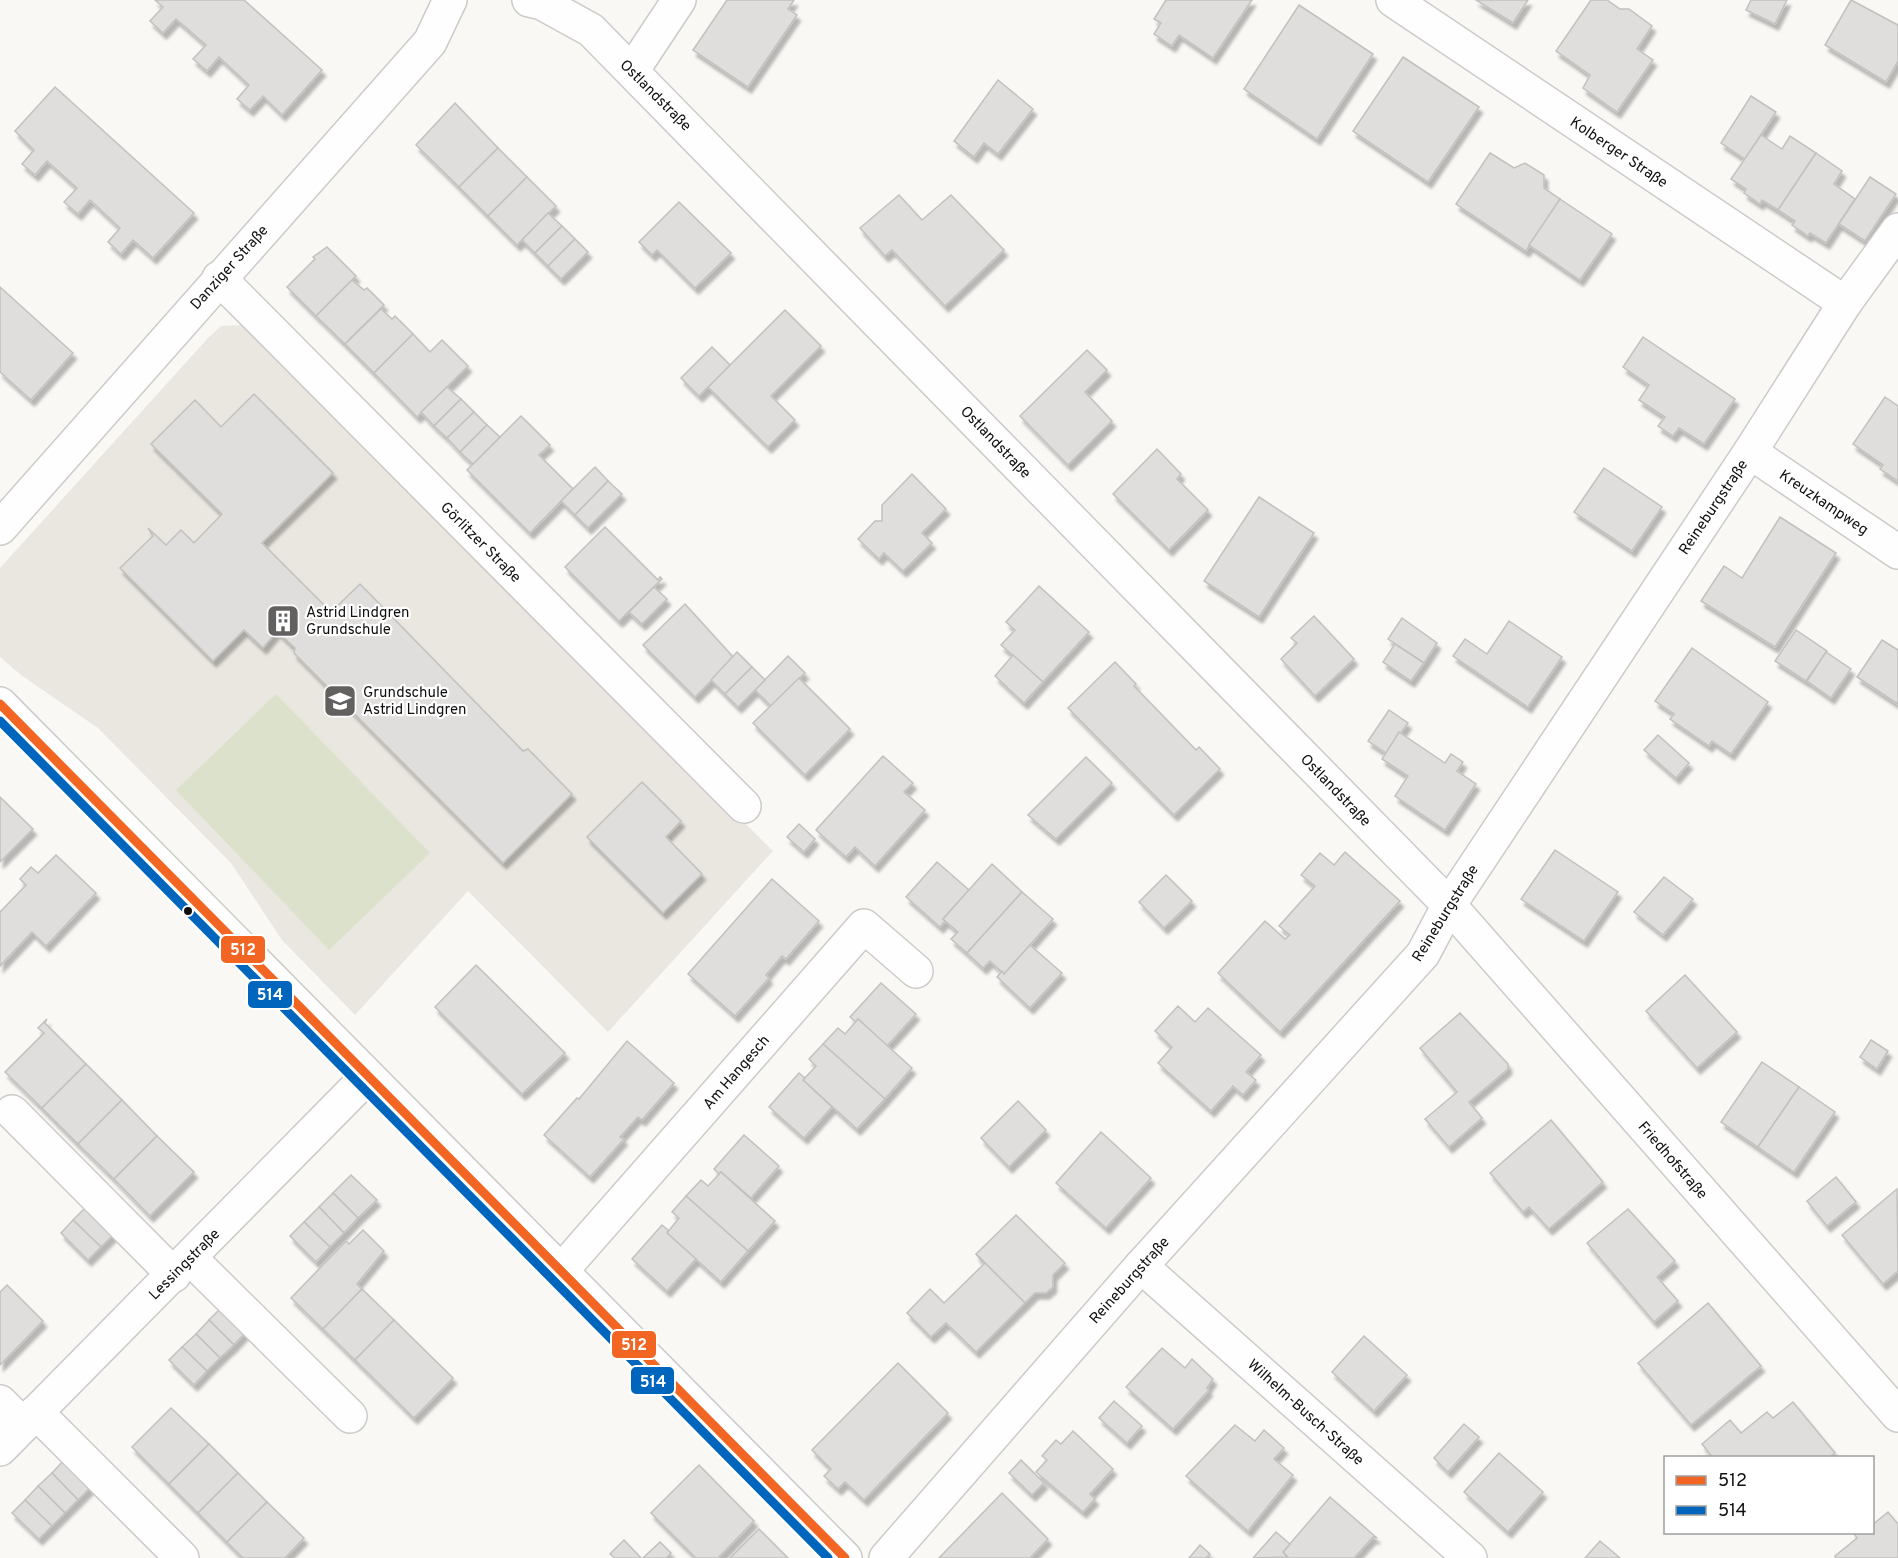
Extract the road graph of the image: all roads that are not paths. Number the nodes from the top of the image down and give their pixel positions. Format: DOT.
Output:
graph roads {
  1 [pos="450,0"];
  2 [pos="529,0"];
  3 [pos="679,0"];
  4 [pos="1393,0"];
  5 [pos="632,71"];
  6 [pos="1898,230"];
  7 [pos="219,278"];
  8 [pos="1845,303"];
  9 [pos="1750,452"];
  10 [pos="0,528"];
  11 [pos="1898,552"];
  12 [pos="0,704"];
  13 [pos="744,806"];
  14 [pos="1449,905"];
  15 [pos="916,971"];
  16 [pos="367,1077"];
  17 [pos="12,1112"];
  18 [pos="182,1266"];
  19 [pos="1142,1266"];
  20 [pos="562,1270"];
  21 [pos="19,1413"];
  22 [pos="1898,1415"];
  23 [pos="350,1416"];
  24 [pos="0,1449"];
  25 [pos="182,1558"];
  26 [pos="845,1558"];
  27 [pos="886,1558"];
  28 [pos="1470,1558"];
  1 -- 7 [label="street, Danziger Straße"];
  2 -- 5 [label="street, Ostlandstraße"];
  3 -- 5 [label="street"];
  4 -- 8 [label="street, Kolberger Straße"];
  5 -- 14 [label="street, Ostlandstraße"];
  6 -- 8 [label="street, Reineburgstraße"];
  7 -- 10 [label="street, Danziger Straße"];
  7 -- 13 [label="street, Görlitzer Straße"];
  8 -- 9 [label="street, Reineburgstraße"];
  9 -- 11 [label="street, Kreuzkampweg"];
  9 -- 14 [label="street, Reineburgstraße"];
  12 -- 16 [label="street"];
  14 -- 19 [label="street, Reineburgstraße"];
  14 -- 22 [label="street, Friedhofstraße"];
  15 -- 20 [label="street, Am Hangesch"];
  16 -- 18 [label="street, Lessingstraße"];
  16 -- 20 [label="street"];
  17 -- 18 [label="street"];
  18 -- 21 [label="street, Lessingstraße"];
  18 -- 23 [label="street"];
  19 -- 27 [label="street, Reineburgstraße"];
  19 -- 28 [label="street, Wilhelm-Busch-Straße"];
  20 -- 26 [label="street"];
  21 -- 24 [label="street, Lessingstraße"];
  21 -- 25 [label="street"];
}
